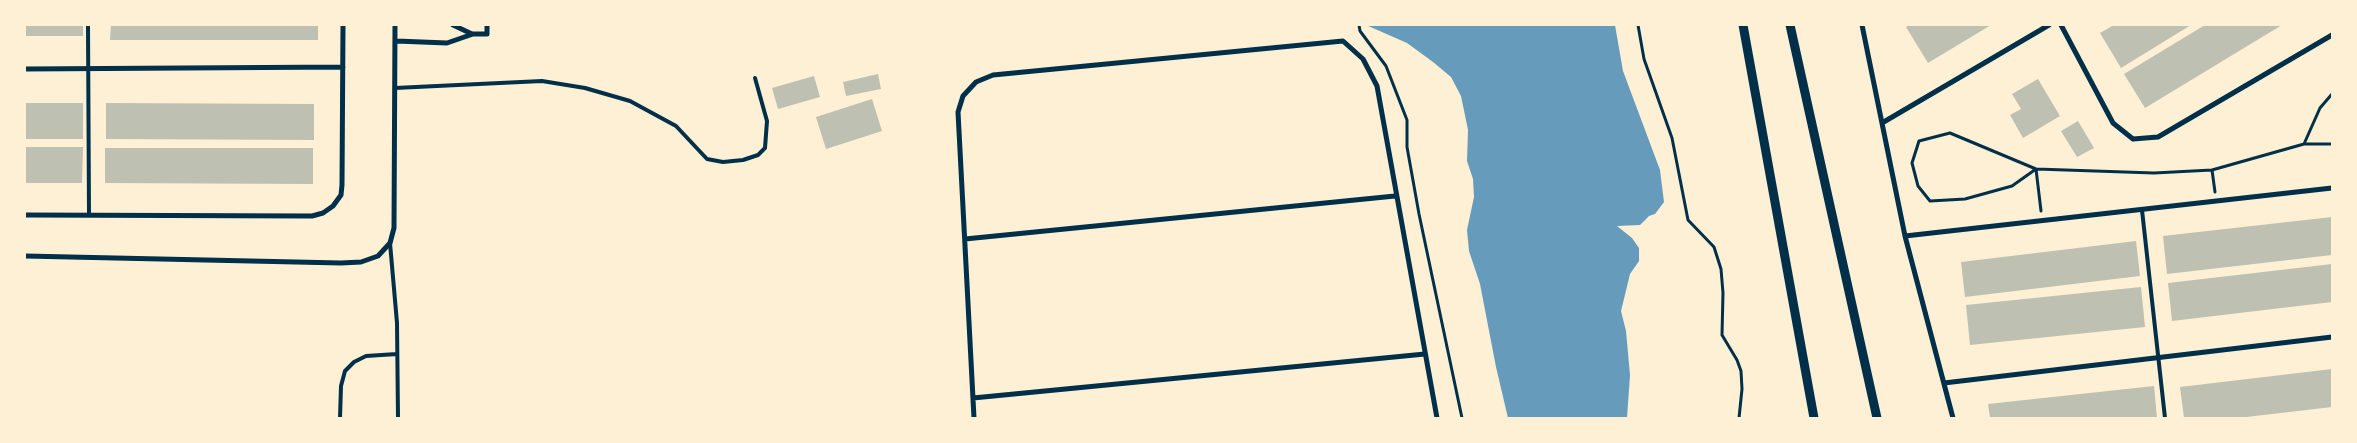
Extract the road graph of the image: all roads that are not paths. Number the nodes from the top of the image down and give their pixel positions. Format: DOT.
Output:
graph roads {
  1 [pos="88,25"];
  2 [pos="343,25"];
  3 [pos="395,25"];
  4 [pos="453,25"];
  5 [pos="487,25"];
  6 [pos="1743,25"];
  7 [pos="1790,25"];
  8 [pos="1862,25"];
  9 [pos="2049,25"];
  10 [pos="2062,25"];
  11 [pos="473,34"];
  12 [pos="2332,35"];
  13 [pos="396,41"];
  14 [pos="343,67"];
  15 [pos="25,69"];
  16 [pos="88,70"];
  17 [pos="755,78"];
  18 [pos="395,88"];
  19 [pos="1882,123"];
  20 [pos="2332,188"];
  21 [pos="1395,196"];
  22 [pos="2142,210"];
  23 [pos="25,215"];
  24 [pos="89,215"];
  25 [pos="1905,236"];
  26 [pos="965,239"];
  27 [pos="390,243"];
  28 [pos="25,256"];
  29 [pos="2332,337"];
  30 [pos="397,354"];
  31 [pos="1425,354"];
  32 [pos="2159,358"];
  33 [pos="1944,383"];
  34 [pos="973,398"];
  35 [pos="340,418"];
  36 [pos="398,418"];
  37 [pos="974,418"];
  38 [pos="1437,418"];
  39 [pos="1814,418"];
  40 [pos="1876,418"];
  41 [pos="1953,418"];
  42 [pos="2165,418"];
  1 -- 16 [label="lane"];
  2 -- 14 [label="street"];
  3 -- 13 [label="street"];
  4 -- 11 [label="street"];
  5 -- 11 [label="street"];
  6 -- 39 [label="street"];
  7 -- 40 [label="street"];
  8 -- 19 [label="street"];
  9 -- 19 [label="street"];
  10 -- 12 [label="street"];
  11 -- 13 [label="street"];
  13 -- 18 [label="street"];
  14 -- 16 [label="street"];
  14 -- 24 [label="street"];
  15 -- 16 [label="street"];
  16 -- 24 [label="lane"];
  17 -- 18 [label="lane"];
  18 -- 27 [label="street"];
  19 -- 25 [label="street"];
  20 -- 22 [label="street"];
  21 -- 26 [label="street"];
  21 -- 26 [label="street"];
  21 -- 31 [label="street"];
  22 -- 25 [label="street"];
  22 -- 32 [label="lane"];
  23 -- 24 [label="street"];
  25 -- 33 [label="street"];
  26 -- 34 [label="street"];
  27 -- 28 [label="street"];
  27 -- 30 [label="lane"];
  29 -- 32 [label="street"];
  30 -- 35 [label="lane"];
  30 -- 36 [label="lane"];
  31 -- 34 [label="street"];
  31 -- 38 [label="street"];
  32 -- 33 [label="street"];
  32 -- 42 [label="lane"];
  33 -- 41 [label="street"];
  34 -- 37 [label="street"];
}
